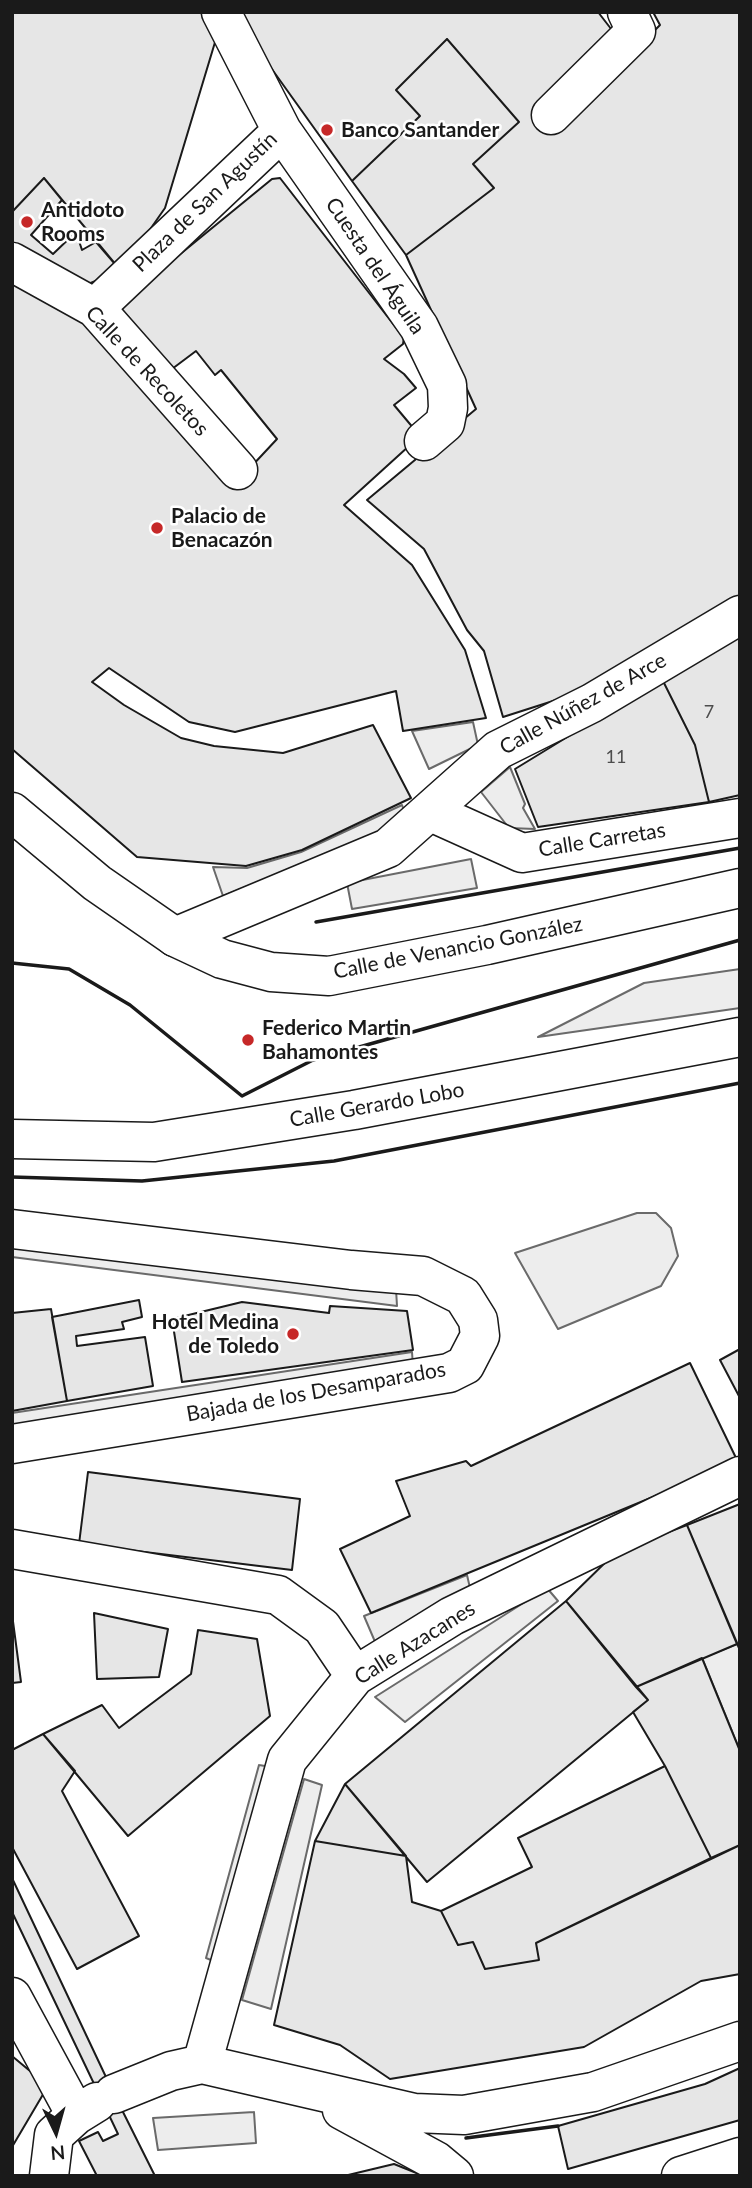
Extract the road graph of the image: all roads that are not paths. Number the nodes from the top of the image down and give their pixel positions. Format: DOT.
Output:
graph roads {
  1 [pos="221,12"];
  2 [pos="627,12"];
  3 [pos="551,115"];
  4 [pos="282,131"];
  5 [pos="12,262"];
  6 [pos="95,308"];
  7 [pos="424,441"];
  8 [pos="238,470"];
  9 [pos="740,615"];
  10 [pos="12,812"];
  11 [pos="431,812"];
  12 [pos="740,818"];
  13 [pos="740,888"];
  14 [pos="175,937"];
  15 [pos="740,1038"];
  16 [pos="12,1139"];
  17 [pos="12,1229"];
  18 [pos="12,1444"];
  19 [pos="740,1476"];
  20 [pos="12,1549"];
  21 [pos="355,1676"];
  22 [pos="12,1997"];
  23 [pos="740,2040"];
  24 [pos="202,2064"];
  25 [pos="294,2084"];
  26 [pos="97,2103"];
  27 [pos="740,2157"];
  28 [pos="49,2176"];
  29 [pos="454,2176"];
  30 [pos="681,2176"];
  1 -- 4 [label="street, Plaza de San Agustín"];
  2 -- 3 [label="street"];
  4 -- 6 [label="street, Plaza de San Agustín"];
  4 -- 7 [label="street, Cuesta del Águila"];
  5 -- 6 [label="street, Calle de Recoletos"];
  6 -- 8 [label="street, Calle de Recoletos"];
  9 -- 11 [label="street, Calle Núñez de Arce"];
  10 -- 14 [label="street, Calle de Venancio González"];
  11 -- 12 [label="street, Calle Carretas"];
  11 -- 14 [label="street, Calle Núñez de Arce"];
  13 -- 14 [label="street, Calle de Venancio González"];
  15 -- 16 [label="street, Calle Gerardo Lobo"];
  17 -- 18 [label="street, Bajada de los Desamparados"];
  19 -- 21 [label="street, Calle Azacanes"];
  20 -- 21 [label="street"];
  21 -- 24 [label="street, Calle Azacanes"];
  22 -- 26 [label="street"];
  23 -- 25 [label="street"];
  24 -- 25 [label="street"];
  24 -- 26 [label="street"];
  25 -- 29 [label="street"];
  26 -- 28 [label="street"];
  27 -- 30 [label="street"];
}
